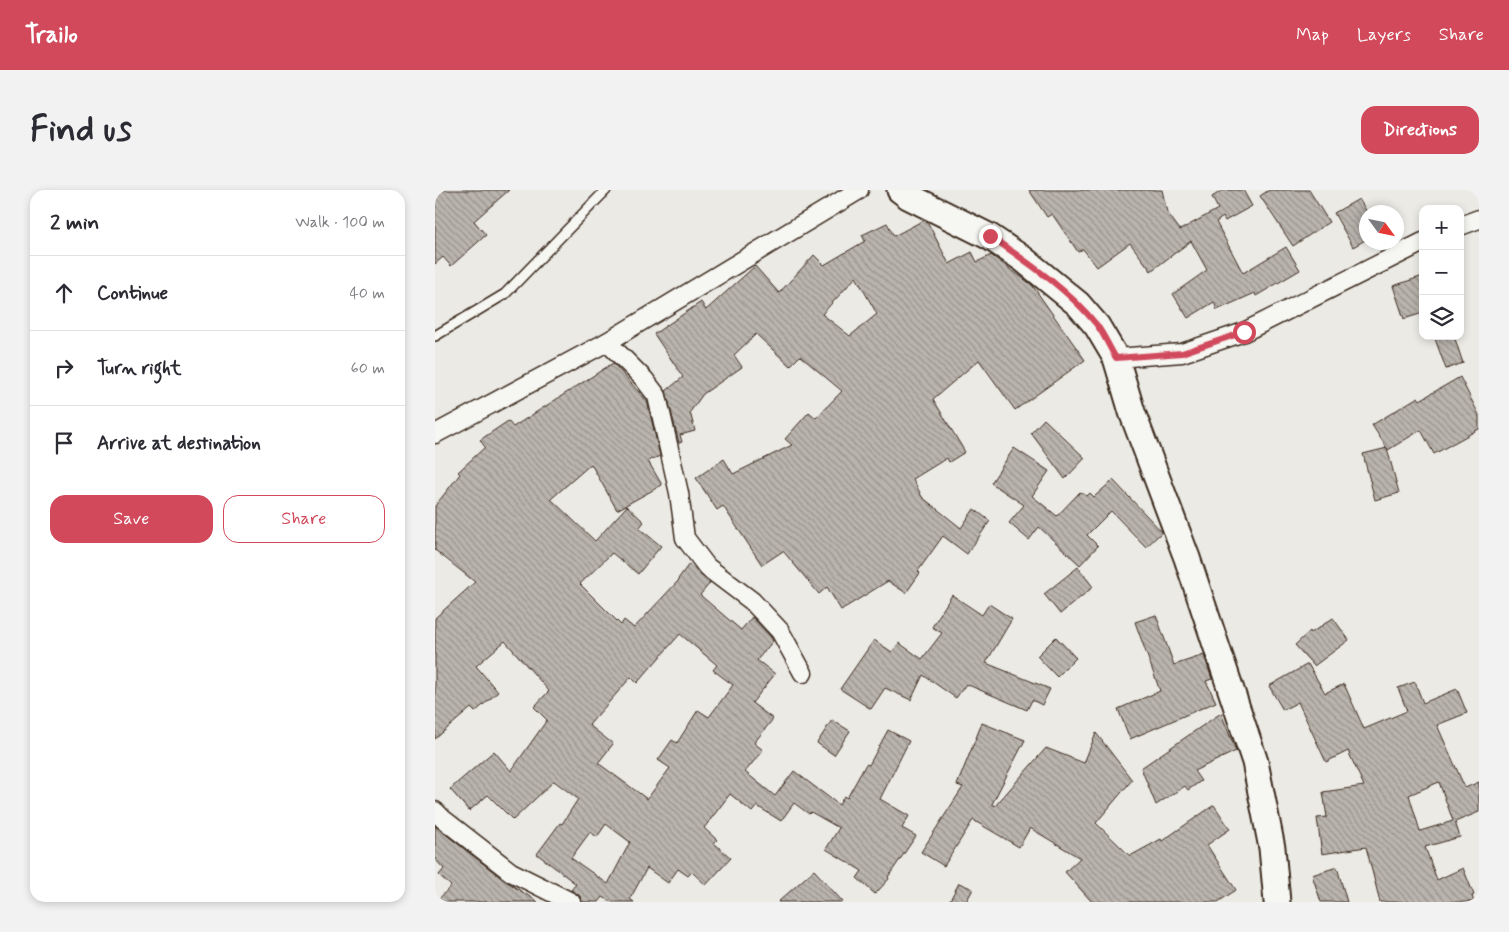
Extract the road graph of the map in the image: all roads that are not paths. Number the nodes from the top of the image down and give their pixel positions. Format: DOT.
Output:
graph roads {
  1 [pos="606,190"];
  2 [pos="859,190"];
  3 [pos="901,190"];
  4 [pos="1479,219"];
  5 [pos="1464,225"];
  6 [pos="1419,244"];
  7 [pos="435,336"];
  8 [pos="607,342"];
  9 [pos="1116,358"];
  10 [pos="435,434"];
  11 [pos="803,673"];
  12 [pos="435,811"];
  13 [pos="571,902"];
  14 [pos="1277,902"];
  1 -- 7 [label="lane"];
  2 -- 8 [label="street"];
  3 -- 9 [label="main road"];
  4 -- 5 [label="street"];
  6 -- 9 [label="street"];
  8 -- 10 [label="street"];
  8 -- 11 [label="street"];
  9 -- 14 [label="main road"];
  12 -- 13 [label="street"];
}
